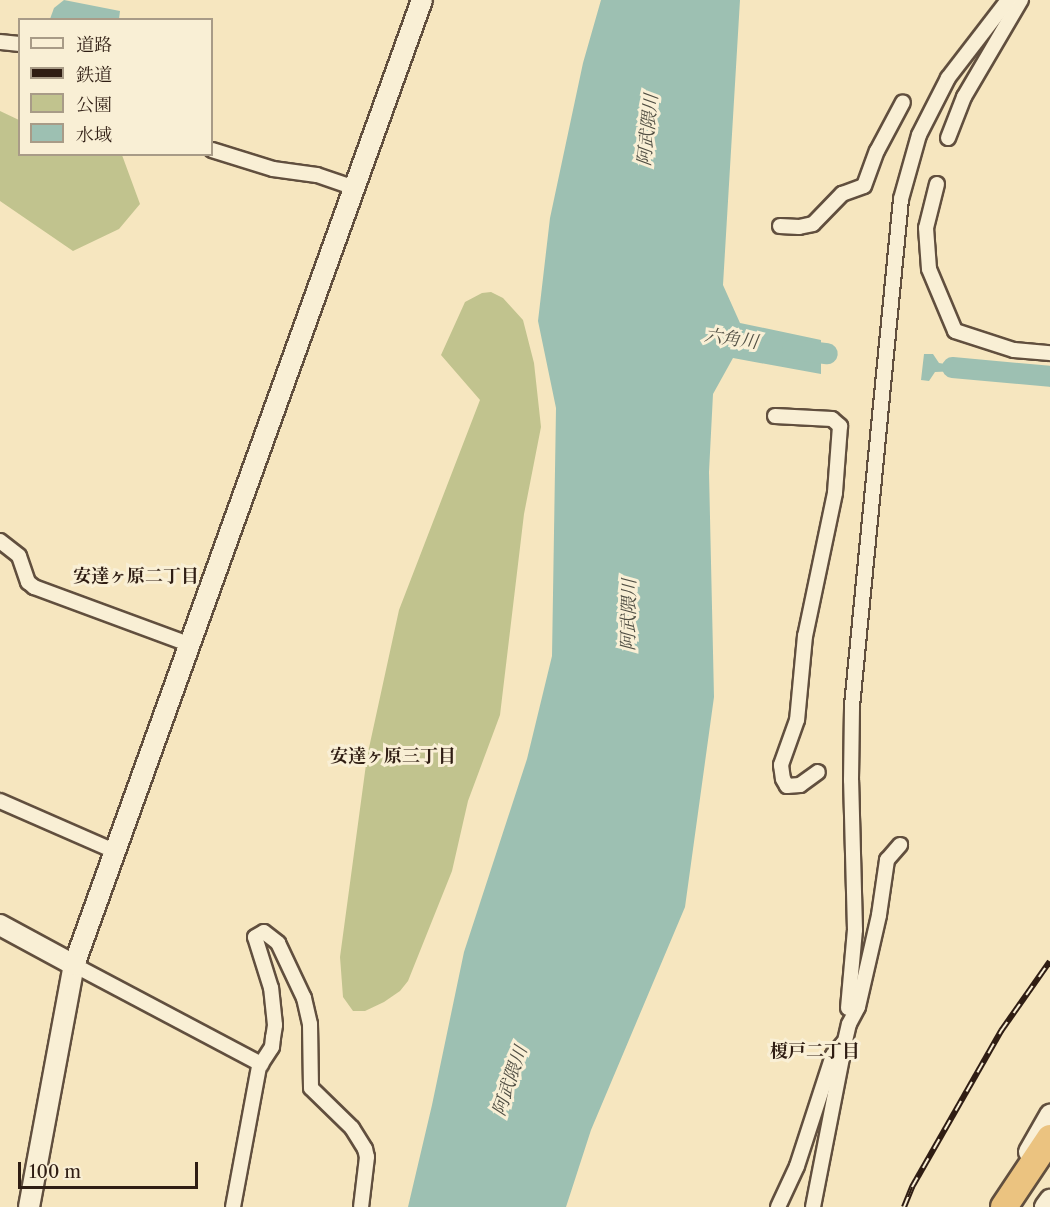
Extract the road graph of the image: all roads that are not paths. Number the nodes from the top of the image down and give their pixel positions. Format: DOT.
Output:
graph roads {
  1 [pos="422,0"];
  2 [pos="1008,0"];
  3 [pos="1021,0"];
  4 [pos="0,42"];
  5 [pos="18,44"];
  6 [pos="903,102"];
  7 [pos="948,138"];
  8 [pos="213,150"];
  9 [pos="937,184"];
  10 [pos="354,188"];
  11 [pos="780,226"];
  12 [pos="1050,353"];
  13 [pos="775,416"];
  14 [pos="0,541"];
  15 [pos="191,645"];
  16 [pos="818,772"];
  17 [pos="0,801"];
  18 [pos="900,845"];
  19 [pos="117,852"];
  20 [pos="0,925"];
  21 [pos="74,965"];
  22 [pos="848,1008"];
  23 [pos="842,1058"];
  24 [pos="261,1064"];
  25 [pos="1050,1115"];
  26 [pos="1050,1138"];
  27 [pos="1050,1166"];
  28 [pos="1050,1200"];
  29 [pos="29,1207"];
  30 [pos="233,1207"];
  31 [pos="361,1207"];
  32 [pos="778,1207"];
  33 [pos="813,1207"];
  34 [pos="1002,1207"];
  35 [pos="1021,1207"];
  36 [pos="1045,1207"];
  1 -- 10 [label="street"];
  2 -- 22 [label="street"];
  3 -- 7 [label="street"];
  4 -- 5 [label="street"];
  6 -- 11 [label="street"];
  8 -- 10 [label="street"];
  9 -- 12 [label="street"];
  10 -- 15 [label="street"];
  13 -- 16 [label="street"];
  14 -- 15 [label="street"];
  15 -- 19 [label="street"];
  17 -- 19 [label="street"];
  18 -- 32 [label="street"];
  19 -- 21 [label="street"];
  20 -- 21 [label="street"];
  21 -- 24 [label="street"];
  21 -- 29 [label="street"];
  23 -- 33 [label="street"];
  24 -- 30 [label="street"];
  24 -- 31 [label="street"];
  25 -- 34 [label="street"];
  26 -- 34 [label="highway"];
  27 -- 35 [label="highway"];
  28 -- 36 [label="street"];
}
